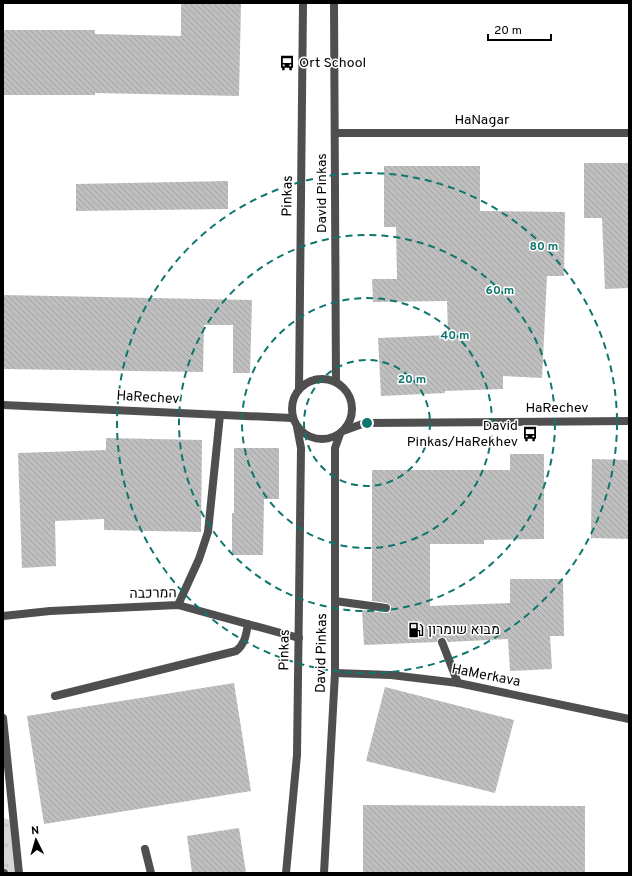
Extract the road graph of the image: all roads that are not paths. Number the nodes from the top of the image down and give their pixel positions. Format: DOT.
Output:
graph roads {
  1 [pos="303,3"];
  2 [pos="334,3"];
  3 [pos="629,133"];
  4 [pos="334,134"];
  5 [pos="336,382"];
  6 [pos="299,389"];
  7 [pos="3,405"];
  8 [pos="220,414"];
  9 [pos="292,418"];
  10 [pos="629,421"];
  11 [pos="297,427"];
  12 [pos="341,433"];
  13 [pos="335,601"];
  14 [pos="178,605"];
  15 [pos="386,608"];
  16 [pos="3,616"];
  17 [pos="248,624"];
  18 [pos="299,638"];
  19 [pos="442,642"];
  20 [pos="335,673"];
  21 [pos="458,683"];
  22 [pos="55,696"];
  23 [pos="3,718"];
  24 [pos="629,719"];
  25 [pos="145,849"];
  26 [pos="19,873"];
  27 [pos="151,873"];
  28 [pos="286,873"];
  29 [pos="324,873"];
  1 -- 6 [label="street, Pinkas"];
  2 -- 4 [label="street, David Pinkas"];
  3 -- 4 [label="street, HaNagar"];
  4 -- 5 [label="street, David Pinkas"];
  5 -- 6 [label="street"];
  5 -- 12 [label="street"];
  6 -- 9 [label="street"];
  7 -- 8 [label="street, HaRechev"];
  8 -- 9 [label="street, HaRechev"];
  8 -- 14 [label="street"];
  9 -- 11 [label="street"];
  10 -- 12 [label="street, HaRechev"];
  11 -- 12 [label="street"];
  11 -- 18 [label="street, Pinkas"];
  12 -- 13 [label="street, David Pinkas"];
  13 -- 15 [label="street"];
  13 -- 20 [label="street, David Pinkas"];
  14 -- 16 [label="street, המרכבה"];
  14 -- 17 [label="street, המרכבה"];
  17 -- 18 [label="street, המרכבה"];
  17 -- 22 [label="street"];
  18 -- 28 [label="street, Pinkas"];
  19 -- 21 [label="street"];
  20 -- 21 [label="street, HaMerkava"];
  20 -- 29 [label="street, David Pinkas"];
  21 -- 24 [label="street, HaMerkava"];
  23 -- 26 [label="street"];
  25 -- 27 [label="street"];
}
